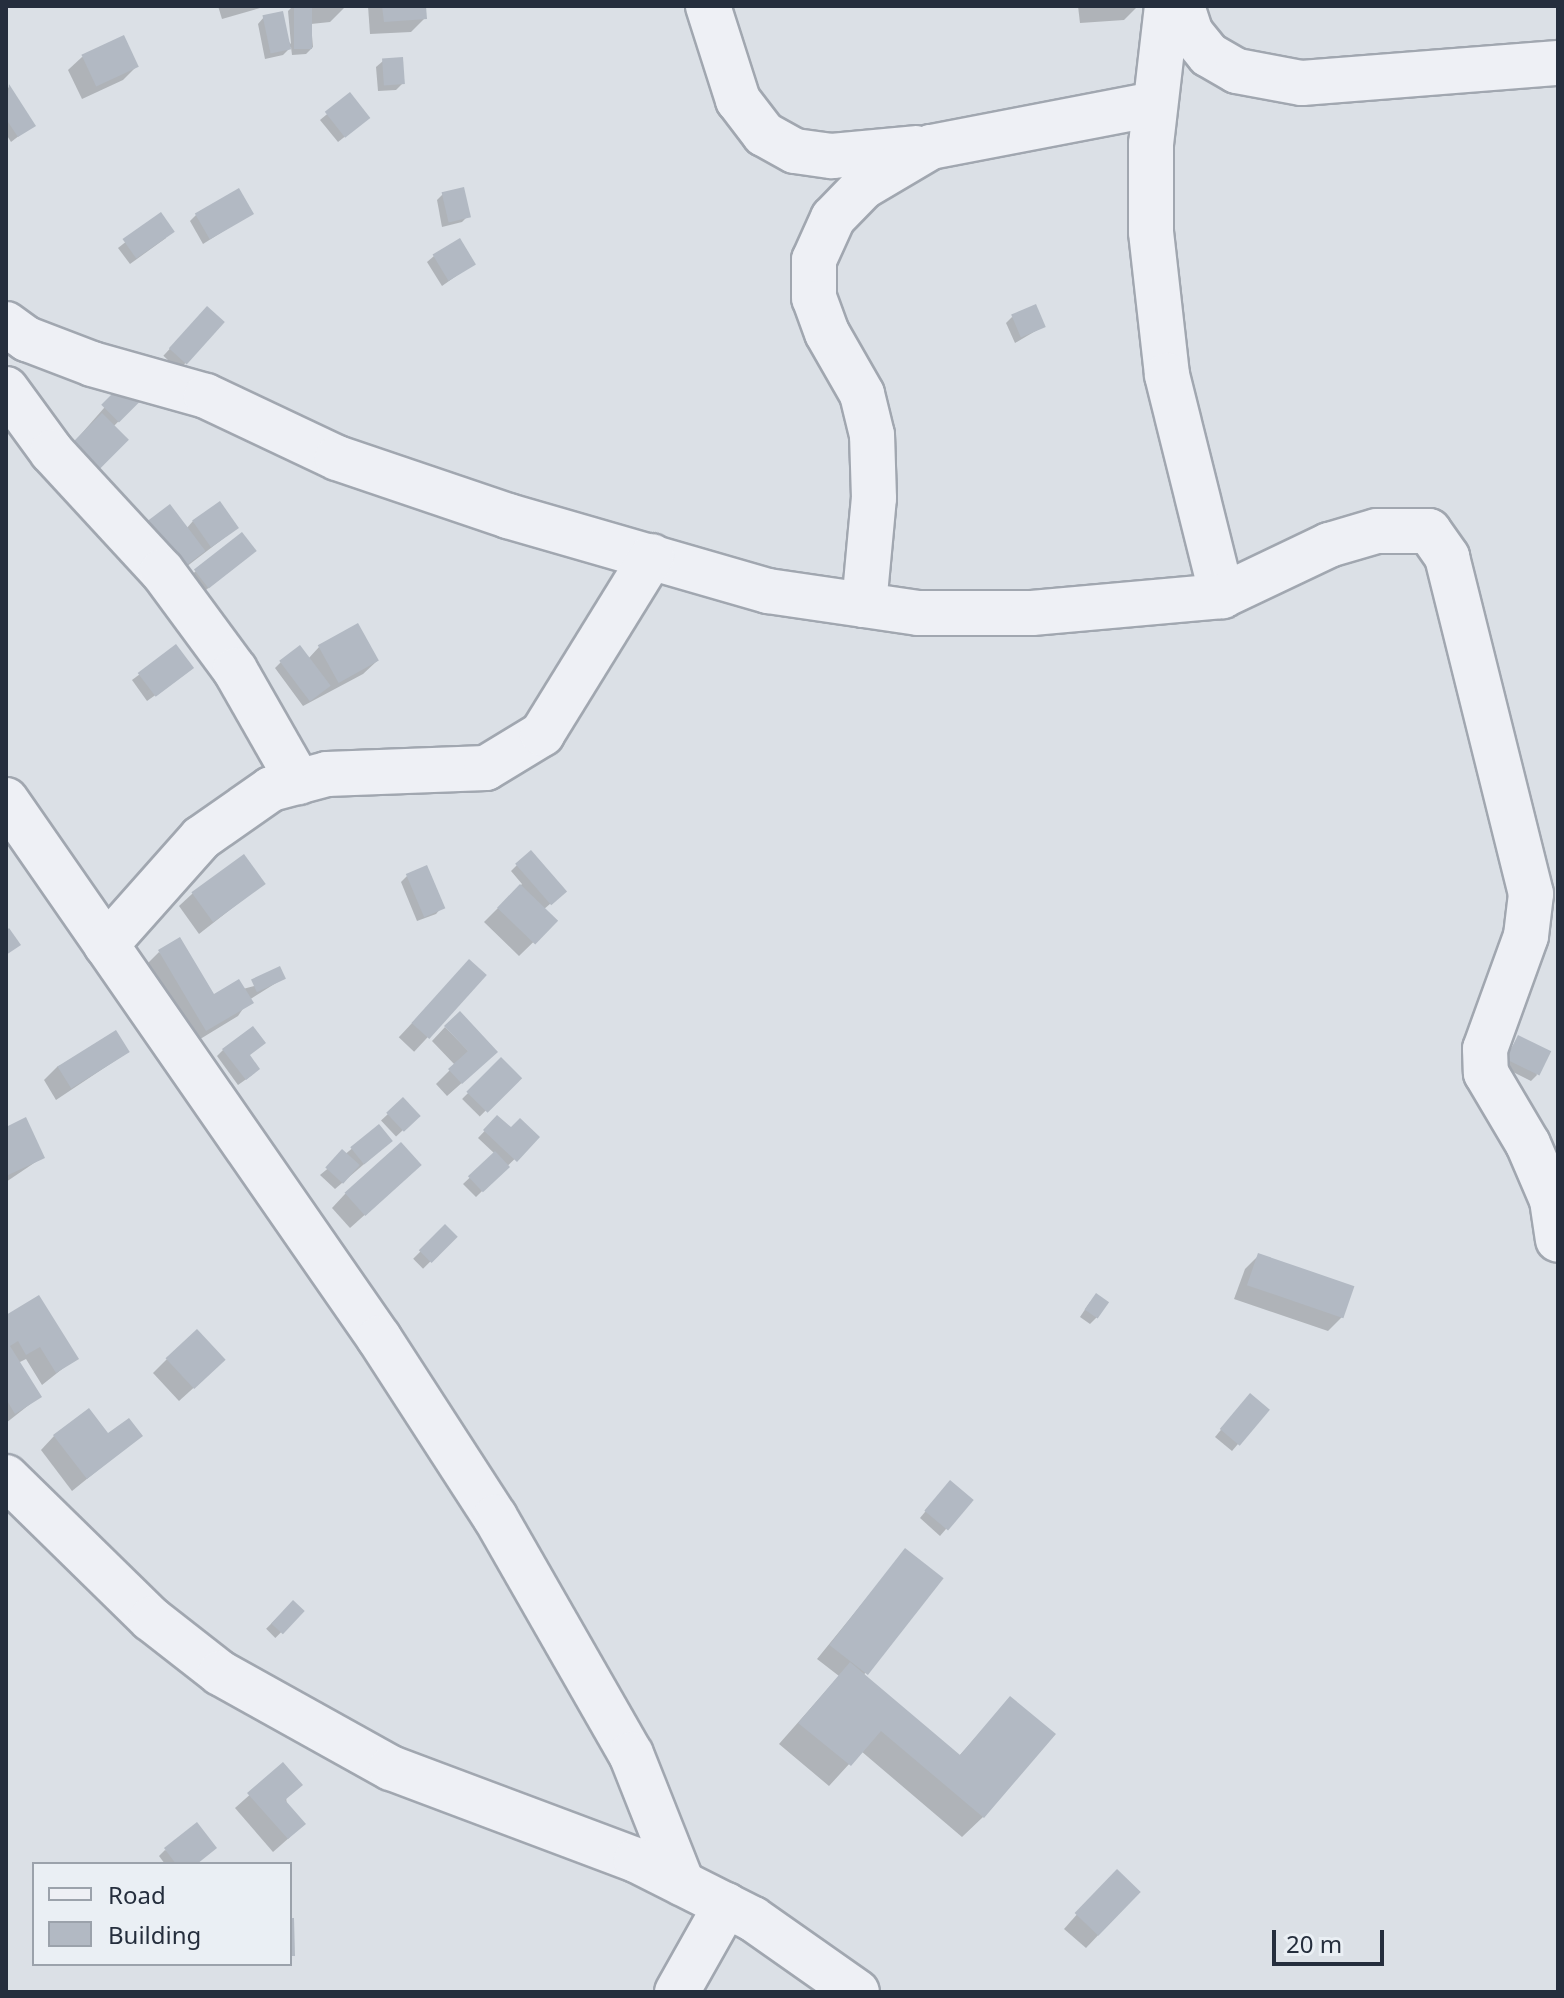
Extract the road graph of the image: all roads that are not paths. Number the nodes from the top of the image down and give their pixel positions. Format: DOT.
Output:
graph roads {
  1 [pos="708,6"];
  2 [pos="1167,6"];
  3 [pos="1182,6"];
  4 [pos="1558,63"];
  5 [pos="1154,104"];
  6 [pos="931,147"];
  7 [pos="6,324"];
  8 [pos="6,389"];
  9 [pos="652,556"];
  10 [pos="1222,596"];
  11 [pos="864,605"];
  12 [pos="299,782"];
  13 [pos="6,800"];
  14 [pos="106,945"];
  15 [pos="1558,1240"];
  16 [pos="6,1477"];
  17 [pos="682,1883"];
  18 [pos="726,1905"];
  19 [pos="677,1992"];
  20 [pos="857,1992"];
  1 -- 6 [label="street"];
  2 -- 5 [label="street"];
  3 -- 4 [label="street"];
  5 -- 6 [label="street"];
  5 -- 10 [label="street"];
  6 -- 11 [label="street"];
  7 -- 9 [label="street"];
  8 -- 12 [label="street"];
  9 -- 11 [label="street"];
  9 -- 12 [label="street"];
  10 -- 11 [label="street"];
  10 -- 15 [label="street"];
  12 -- 14 [label="street"];
  13 -- 14 [label="street"];
  14 -- 17 [label="street"];
  16 -- 17 [label="street"];
  17 -- 18 [label="street"];
  18 -- 19 [label="street"];
  18 -- 20 [label="street"];
}
